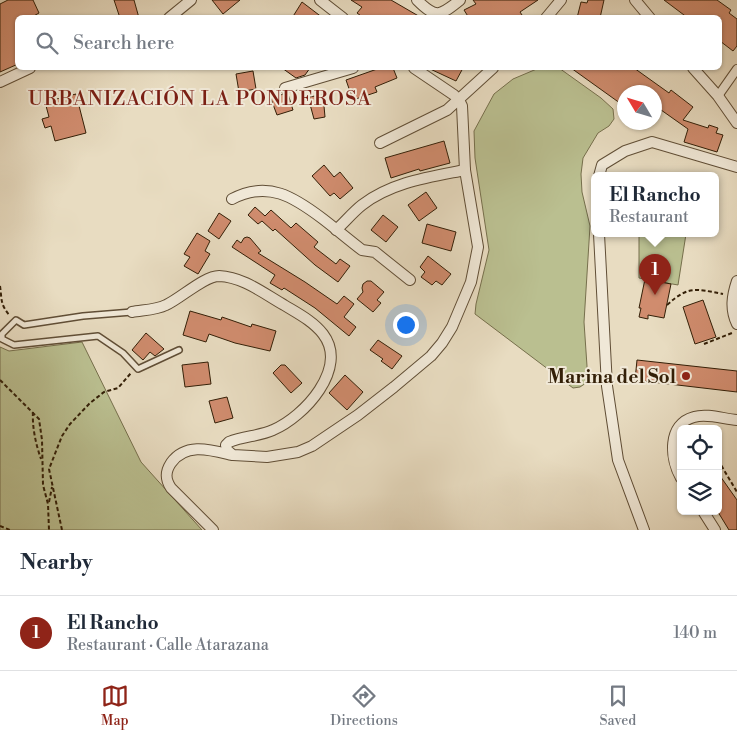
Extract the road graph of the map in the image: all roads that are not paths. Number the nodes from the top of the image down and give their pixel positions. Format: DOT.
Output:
graph roads {
  1 [pos="191,0"];
  2 [pos="320,0"];
  3 [pos="417,0"];
  4 [pos="460,0"];
  5 [pos="635,0"];
  6 [pos="557,1"];
  7 [pos="173,15"];
  8 [pos="339,15"];
  9 [pos="548,15"];
  10 [pos="648,15"];
  11 [pos="737,69"];
  12 [pos="26,70"];
  13 [pos="346,70"];
  14 [pos="417,70"];
  15 [pos="491,70"];
  16 [pos="695,70"];
  17 [pos="0,82"];
  18 [pos="285,88"];
  19 [pos="718,96"];
  20 [pos="459,100"];
  21 [pos="737,123"];
  22 [pos="380,143"];
  23 [pos="737,167"];
  24 [pos="466,170"];
  25 [pos="600,172"];
  26 [pos="232,199"];
  27 [pos="336,230"];
  28 [pos="599,237"];
  29 [pos="410,280"];
  30 [pos="737,281"];
  31 [pos="132,312"];
  32 [pos="737,324"];
  33 [pos="180,350"];
  34 [pos="737,420"];
  35 [pos="233,456"];
  36 [pos="678,470"];
  37 [pos="706,515"];
  38 [pos="213,530"];
  39 [pos="644,530"];
  40 [pos="715,530"];
  1 -- 7 [label="street"];
  2 -- 8 [label="street"];
  3 -- 4 [label="street"];
  5 -- 10 [label="street"];
  6 -- 9 [label="street"];
  11 -- 19 [label="street"];
  12 -- 17 [label="street"];
  13 -- 18 [label="street"];
  14 -- 20 [label="street"];
  15 -- 20 [label="street"];
  16 -- 19 [label="street"];
  19 -- 21 [label="street"];
  20 -- 22 [label="street"];
  20 -- 24 [label="street"];
  23 -- 25 [label="street"];
  24 -- 27 [label="street"];
  24 -- 35 [label="street"];
  26 -- 27 [label="street"];
  27 -- 29 [label="street"];
  28 -- 39 [label="street"];
  30 -- 32 [label="street"];
  31 -- 33 [label="lane"];
  31 -- 35 [label="street"];
  34 -- 36 [label="street"];
  35 -- 38 [label="street"];
  37 -- 40 [label="street"];
}
